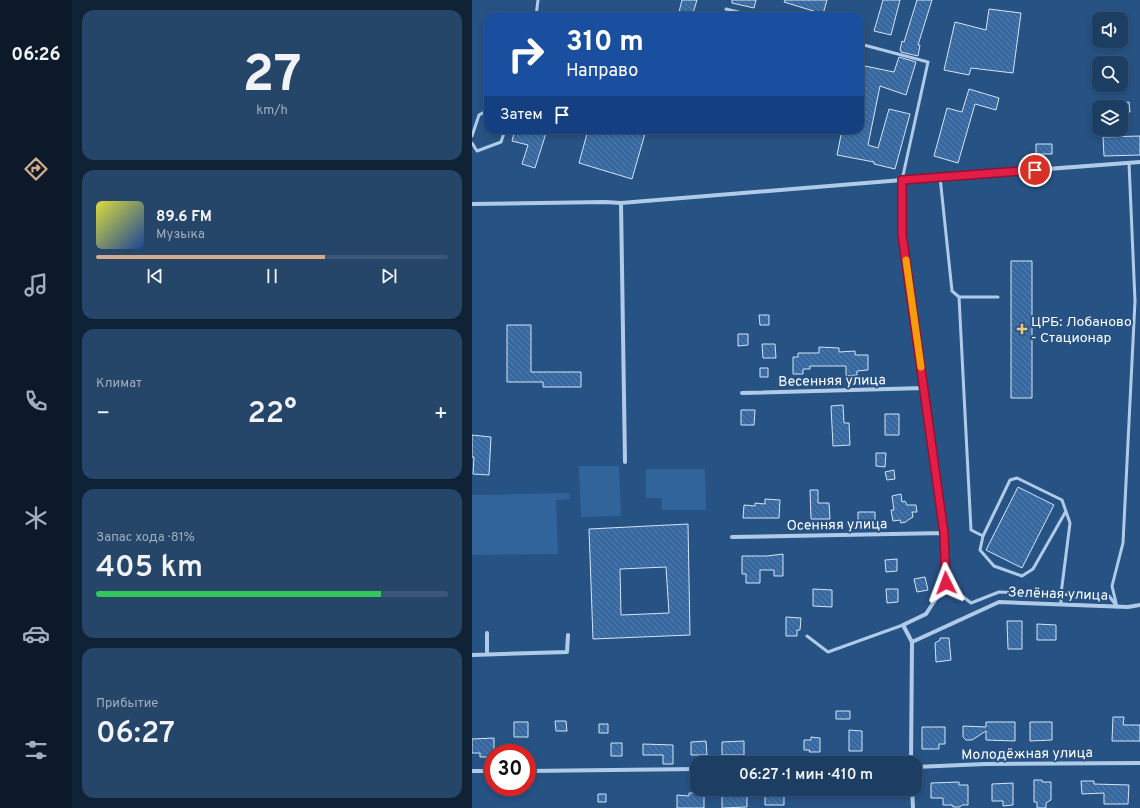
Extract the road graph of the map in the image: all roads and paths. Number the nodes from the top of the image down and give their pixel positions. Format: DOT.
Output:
graph roads {
  1 [pos="538,0"];
  2 [pos="726,9"];
  3 [pos="536,12"];
  4 [pos="738,12"];
  5 [pos="864,45"];
  6 [pos="484,112"];
  7 [pos="503,134"];
  8 [pos="472,136"];
  9 [pos="472,143"];
  10 [pos="1140,162"];
  11 [pos="1129,163"];
  12 [pos="940,177"];
  13 [pos="902,180"];
  14 [pos="621,203"];
  15 [pos="472,204"];
  16 [pos="959,297"];
  17 [pos="998,297"];
  18 [pos="924,388"];
  19 [pos="742,393"];
  20 [pos="625,462"];
  21 [pos="1066,511"];
  22 [pos="944,533"];
  23 [pos="983,536"];
  24 [pos="732,537"];
  25 [pos="946,583"];
  26 [pos="1061,594"];
  27 [pos="1061,604"];
  28 [pos="1140,605"];
  29 [pos="1117,607"];
  30 [pos="903,625"];
  31 [pos="487,633"];
  32 [pos="568,635"];
  33 [pos="808,636"];
  34 [pos="912,642"];
  35 [pos="487,654"];
  36 [pos="472,655"];
  37 [pos="911,756"];
  38 [pos="1140,763"];
  39 [pos="922,767"];
  40 [pos="690,769"];
  41 [pos="536,770"];
  42 [pos="472,771"];
  43 [pos="484,771"];
  44 [pos="912,796"];
  45 [pos="913,808"];
  1 -- 3 [label="lane"];
  2 -- 4 [label="lane"];
  5 -- 13 [label="lane"];
  6 -- 8 [label="lane"];
  7 -- 9 [label="lane"];
  10 -- 11 [label="street"];
  11 -- 12 [label="street"];
  11 -- 29 [label="lane"];
  12 -- 13 [label="street"];
  12 -- 16 [label="lane"];
  13 -- 14 [label="street"];
  13 -- 18 [label="street"];
  14 -- 15 [label="street"];
  14 -- 20 [label="street"];
  16 -- 17 [label="lane"];
  16 -- 23 [label="lane"];
  18 -- 19 [label="street, Весенняя улица"];
  18 -- 22 [label="street"];
  21 -- 23 [label="lane"];
  21 -- 23 [label="lane"];
  21 -- 26 [label="lane"];
  22 -- 24 [label="street, Осенняя улица"];
  22 -- 25 [label="street"];
  25 -- 26 [label="lane"];
  25 -- 30 [label="street"];
  26 -- 27 [label="lane"];
  26 -- 29 [label="lane"];
  27 -- 29 [label="street, Зелёная улица"];
  27 -- 34 [label="street, Зелёная улица"];
  28 -- 29 [label="street, Зелёная улица"];
  30 -- 33 [label="lane"];
  30 -- 34 [label="street"];
  31 -- 35 [label="street"];
  32 -- 35 [label="street"];
  34 -- 37 [label="street"];
  35 -- 36 [label="street"];
  38 -- 39 [label="street, Молодёжная улица"];
  40 -- 41 [label="street"];
  42 -- 43 [label="street"];
  44 -- 45 [label="street"];
}
